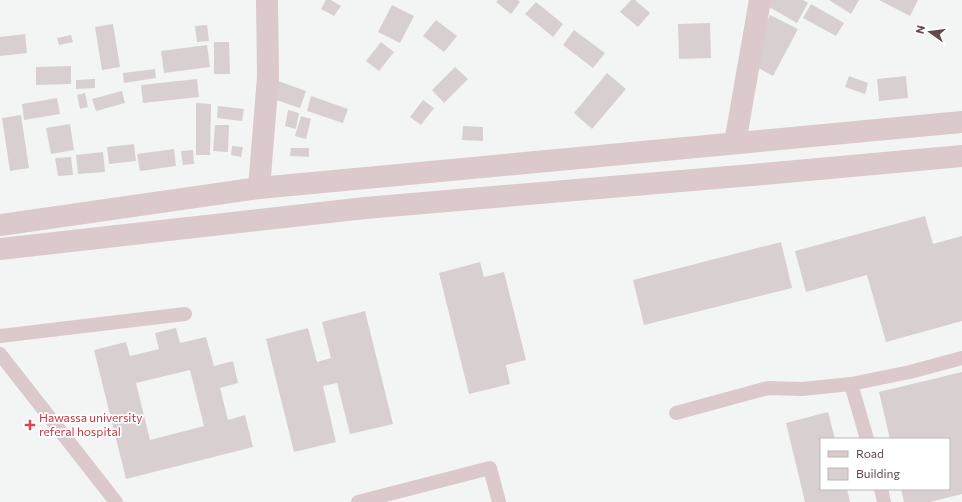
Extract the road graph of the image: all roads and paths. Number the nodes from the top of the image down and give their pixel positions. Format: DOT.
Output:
graph roads {
  1 [pos="267,0"];
  2 [pos="760,0"];
  3 [pos="962,122"];
  4 [pos="734,143"];
  5 [pos="962,156"];
  6 [pos="259,188"];
  7 [pos="0,225"];
  8 [pos="0,249"];
  9 [pos="185,314"];
  10 [pos="0,336"];
  11 [pos="0,354"];
  12 [pos="962,358"];
  13 [pos="851,384"];
  14 [pos="676,413"];
  15 [pos="867,438"];
  16 [pos="881,490"];
  17 [pos="116,502"];
  18 [pos="358,502"];
  19 [pos="499,502"];
  20 [pos="884,502"];
  1 -- 6 [label="street"];
  2 -- 4 [label="street"];
  3 -- 4 [label="street"];
  4 -- 6 [label="street"];
  5 -- 8 [label="street"];
  6 -- 7 [label="street"];
  9 -- 10 [label="lane"];
  11 -- 17 [label="lane"];
  12 -- 13 [label="lane"];
  13 -- 14 [label="lane"];
  13 -- 15 [label="lane"];
  16 -- 20 [label="lane"];
  18 -- 19 [label="lane"];
}
